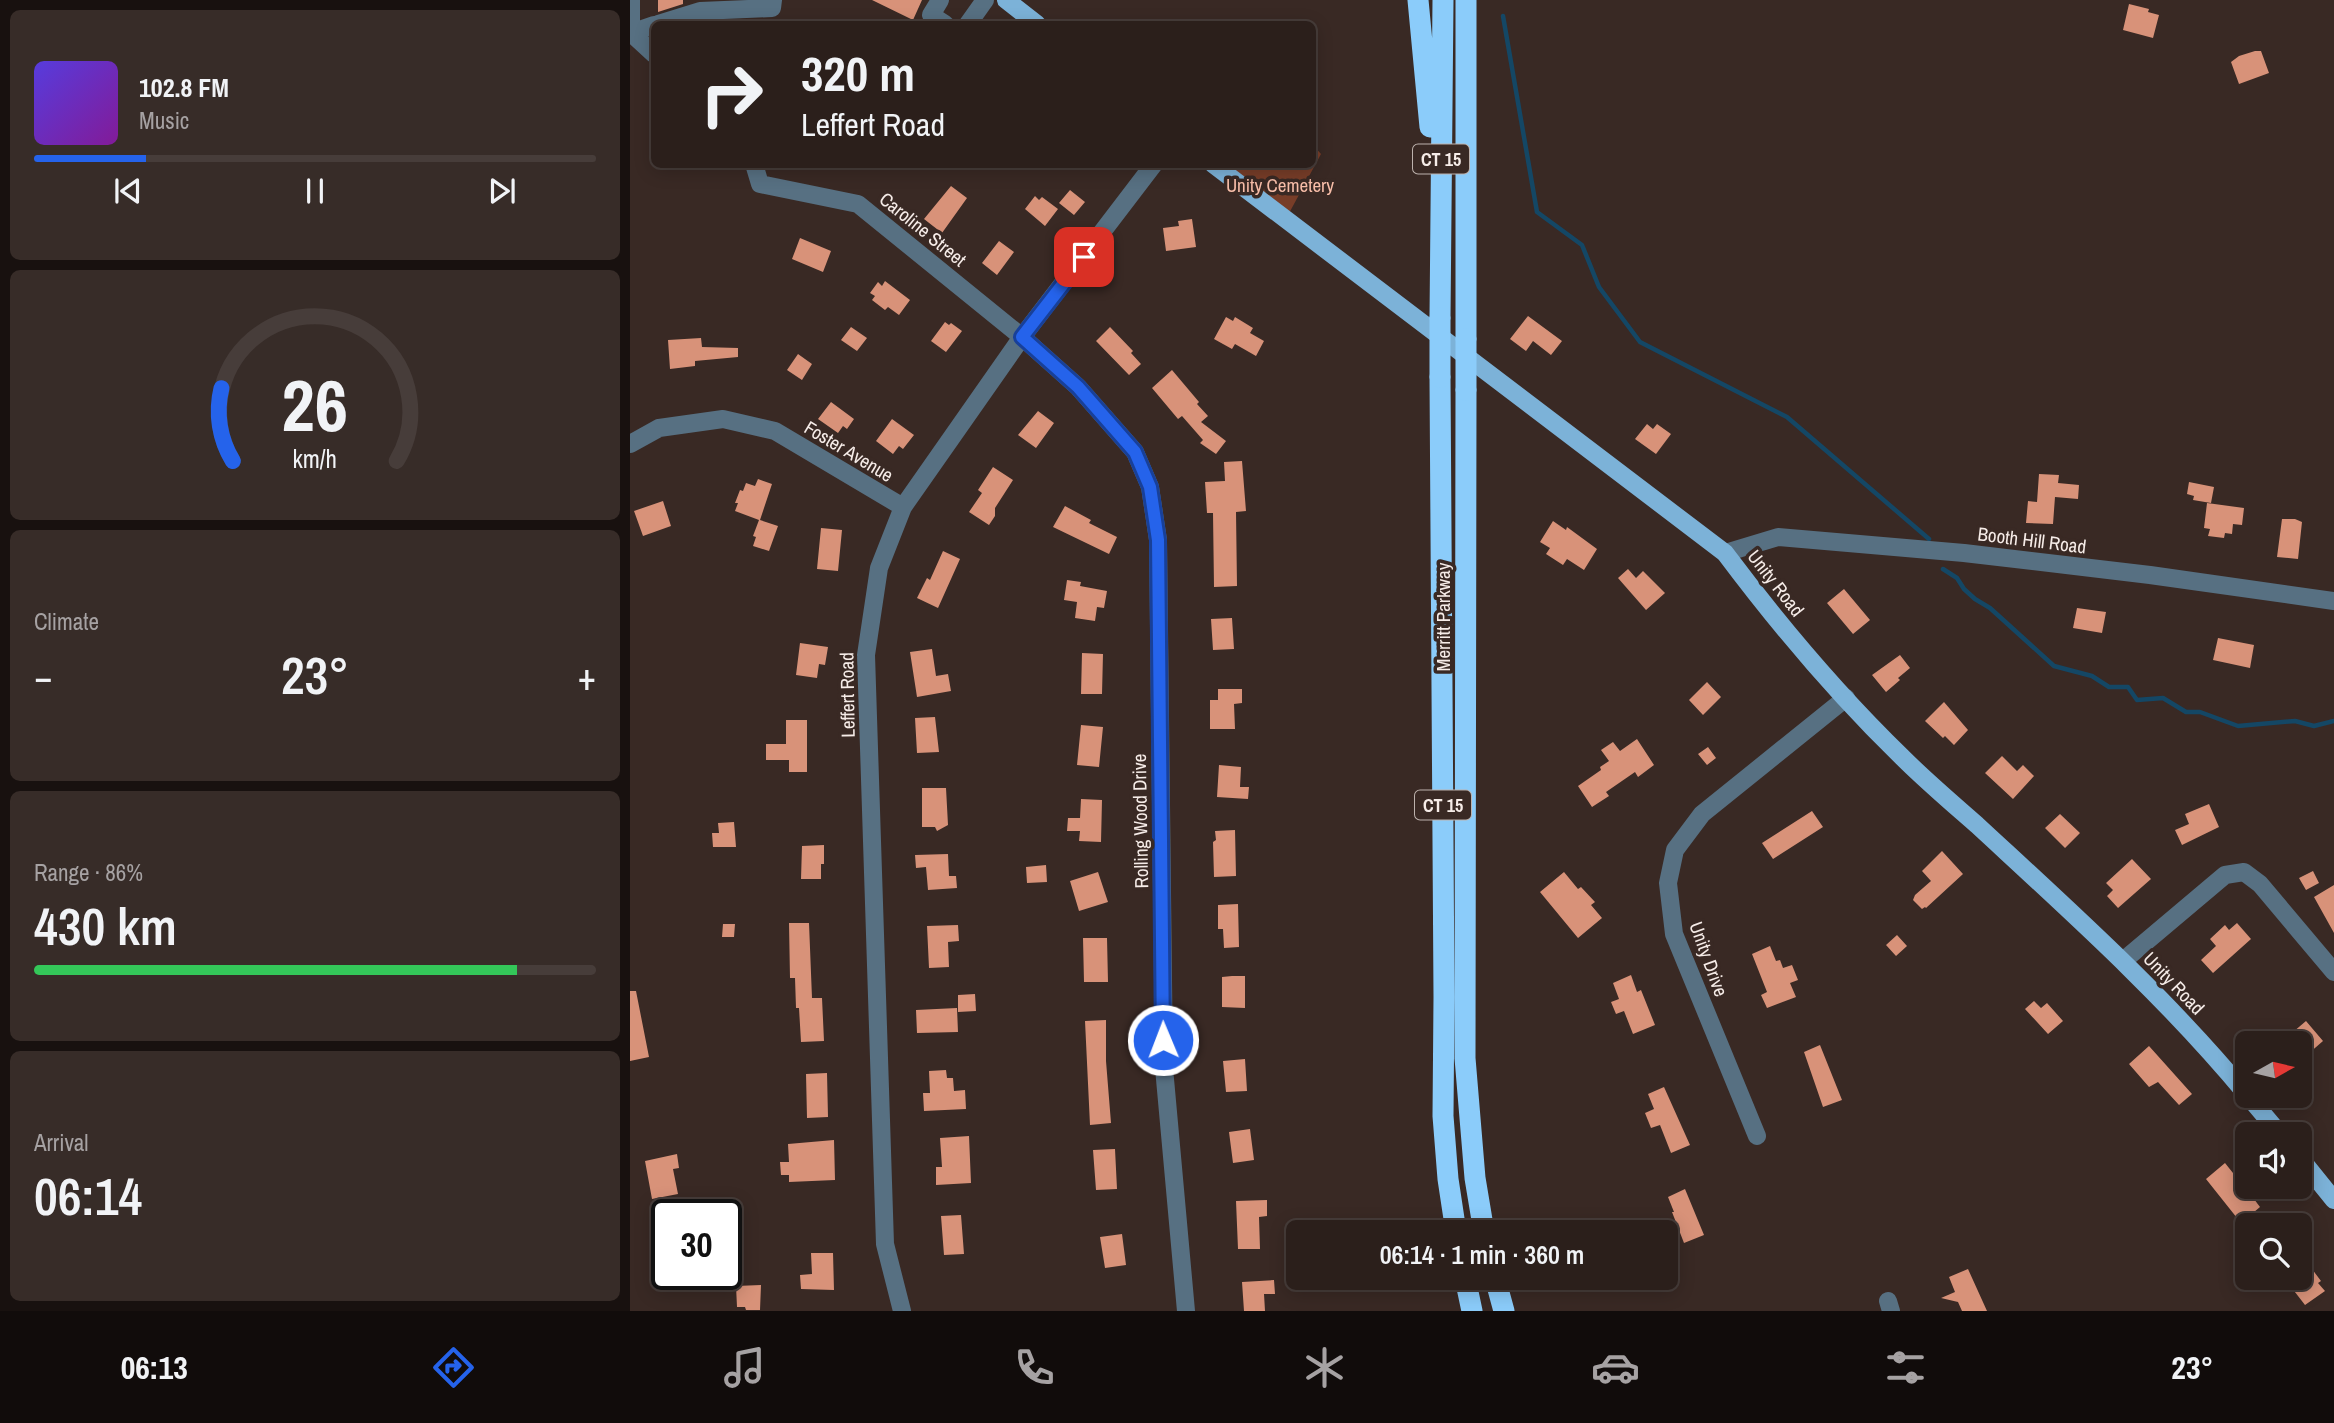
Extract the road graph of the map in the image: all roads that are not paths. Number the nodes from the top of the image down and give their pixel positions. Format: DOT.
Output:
graph roads {
  1 [pos="631,0"];
  2 [pos="773,0"];
  3 [pos="940,0"];
  4 [pos="985,0"];
  5 [pos="1006,0"];
  6 [pos="1418,0"];
  7 [pos="1443,0"];
  8 [pos="1466,0"];
  9 [pos="669,21"];
  10 [pos="940,21"];
  11 [pos="970,21"];
  12 [pos="1033,21"];
  13 [pos="651,27"];
  14 [pos="631,33"];
  15 [pos="651,51"];
  16 [pos="755,168"];
  17 [pos="1151,168"];
  18 [pos="1218,168"];
  19 [pos="1440,246"];
  20 [pos="1022,337"];
  21 [pos="630,444"];
  22 [pos="902,507"];
  23 [pos="1725,553"];
  24 [pos="2334,601"];
  25 [pos="1846,698"];
  26 [pos="2123,961"];
  27 [pos="2334,972"];
  28 [pos="2235,1080"];
  29 [pos="2258,1108"];
  30 [pos="2270,1122"];
  31 [pos="1757,1136"];
  32 [pos="2312,1171"];
  33 [pos="2332,1192"];
  34 [pos="1454,1220"];
  35 [pos="1482,1220"];
  36 [pos="1468,1290"];
  37 [pos="1498,1290"];
  38 [pos="902,1311"];
  39 [pos="1186,1311"];
  40 [pos="1472,1311"];
  41 [pos="1504,1311"];
  1 -- 14 [label="street"];
  2 -- 9 [label="street"];
  3 -- 10 [label="street"];
  4 -- 11 [label="street"];
  5 -- 12 [label="main road"];
  6 -- 19 [label="highway"];
  7 -- 19 [label="highway, Merritt Parkway / CT 15"];
  8 -- 35 [label="highway, Merritt Parkway / CT 15, bridge"];
  13 -- 14 [label="street"];
  14 -- 15 [label="street"];
  16 -- 20 [label="street, Caroline Street"];
  17 -- 20 [label="street, Leffert Road"];
  18 -- 23 [label="main road, Unity Road"];
  19 -- 34 [label="highway, Merritt Parkway / CT 15, bridge"];
  20 -- 22 [label="street, Leffert Road"];
  20 -- 39 [label="street, Rolling Wood Drive"];
  21 -- 22 [label="street, Foster Avenue"];
  22 -- 38 [label="street, Leffert Road"];
  23 -- 24 [label="street, Booth Hill Road"];
  23 -- 25 [label="main road, Unity Road"];
  25 -- 26 [label="main road, Unity Road"];
  25 -- 31 [label="street, Unity Drive"];
  26 -- 27 [label="street"];
  26 -- 28 [label="main road, Unity Road"];
  29 -- 30 [label="main road, Unity Road"];
  32 -- 33 [label="main road"];
  36 -- 40 [label="highway"];
  37 -- 41 [label="highway"];
}
